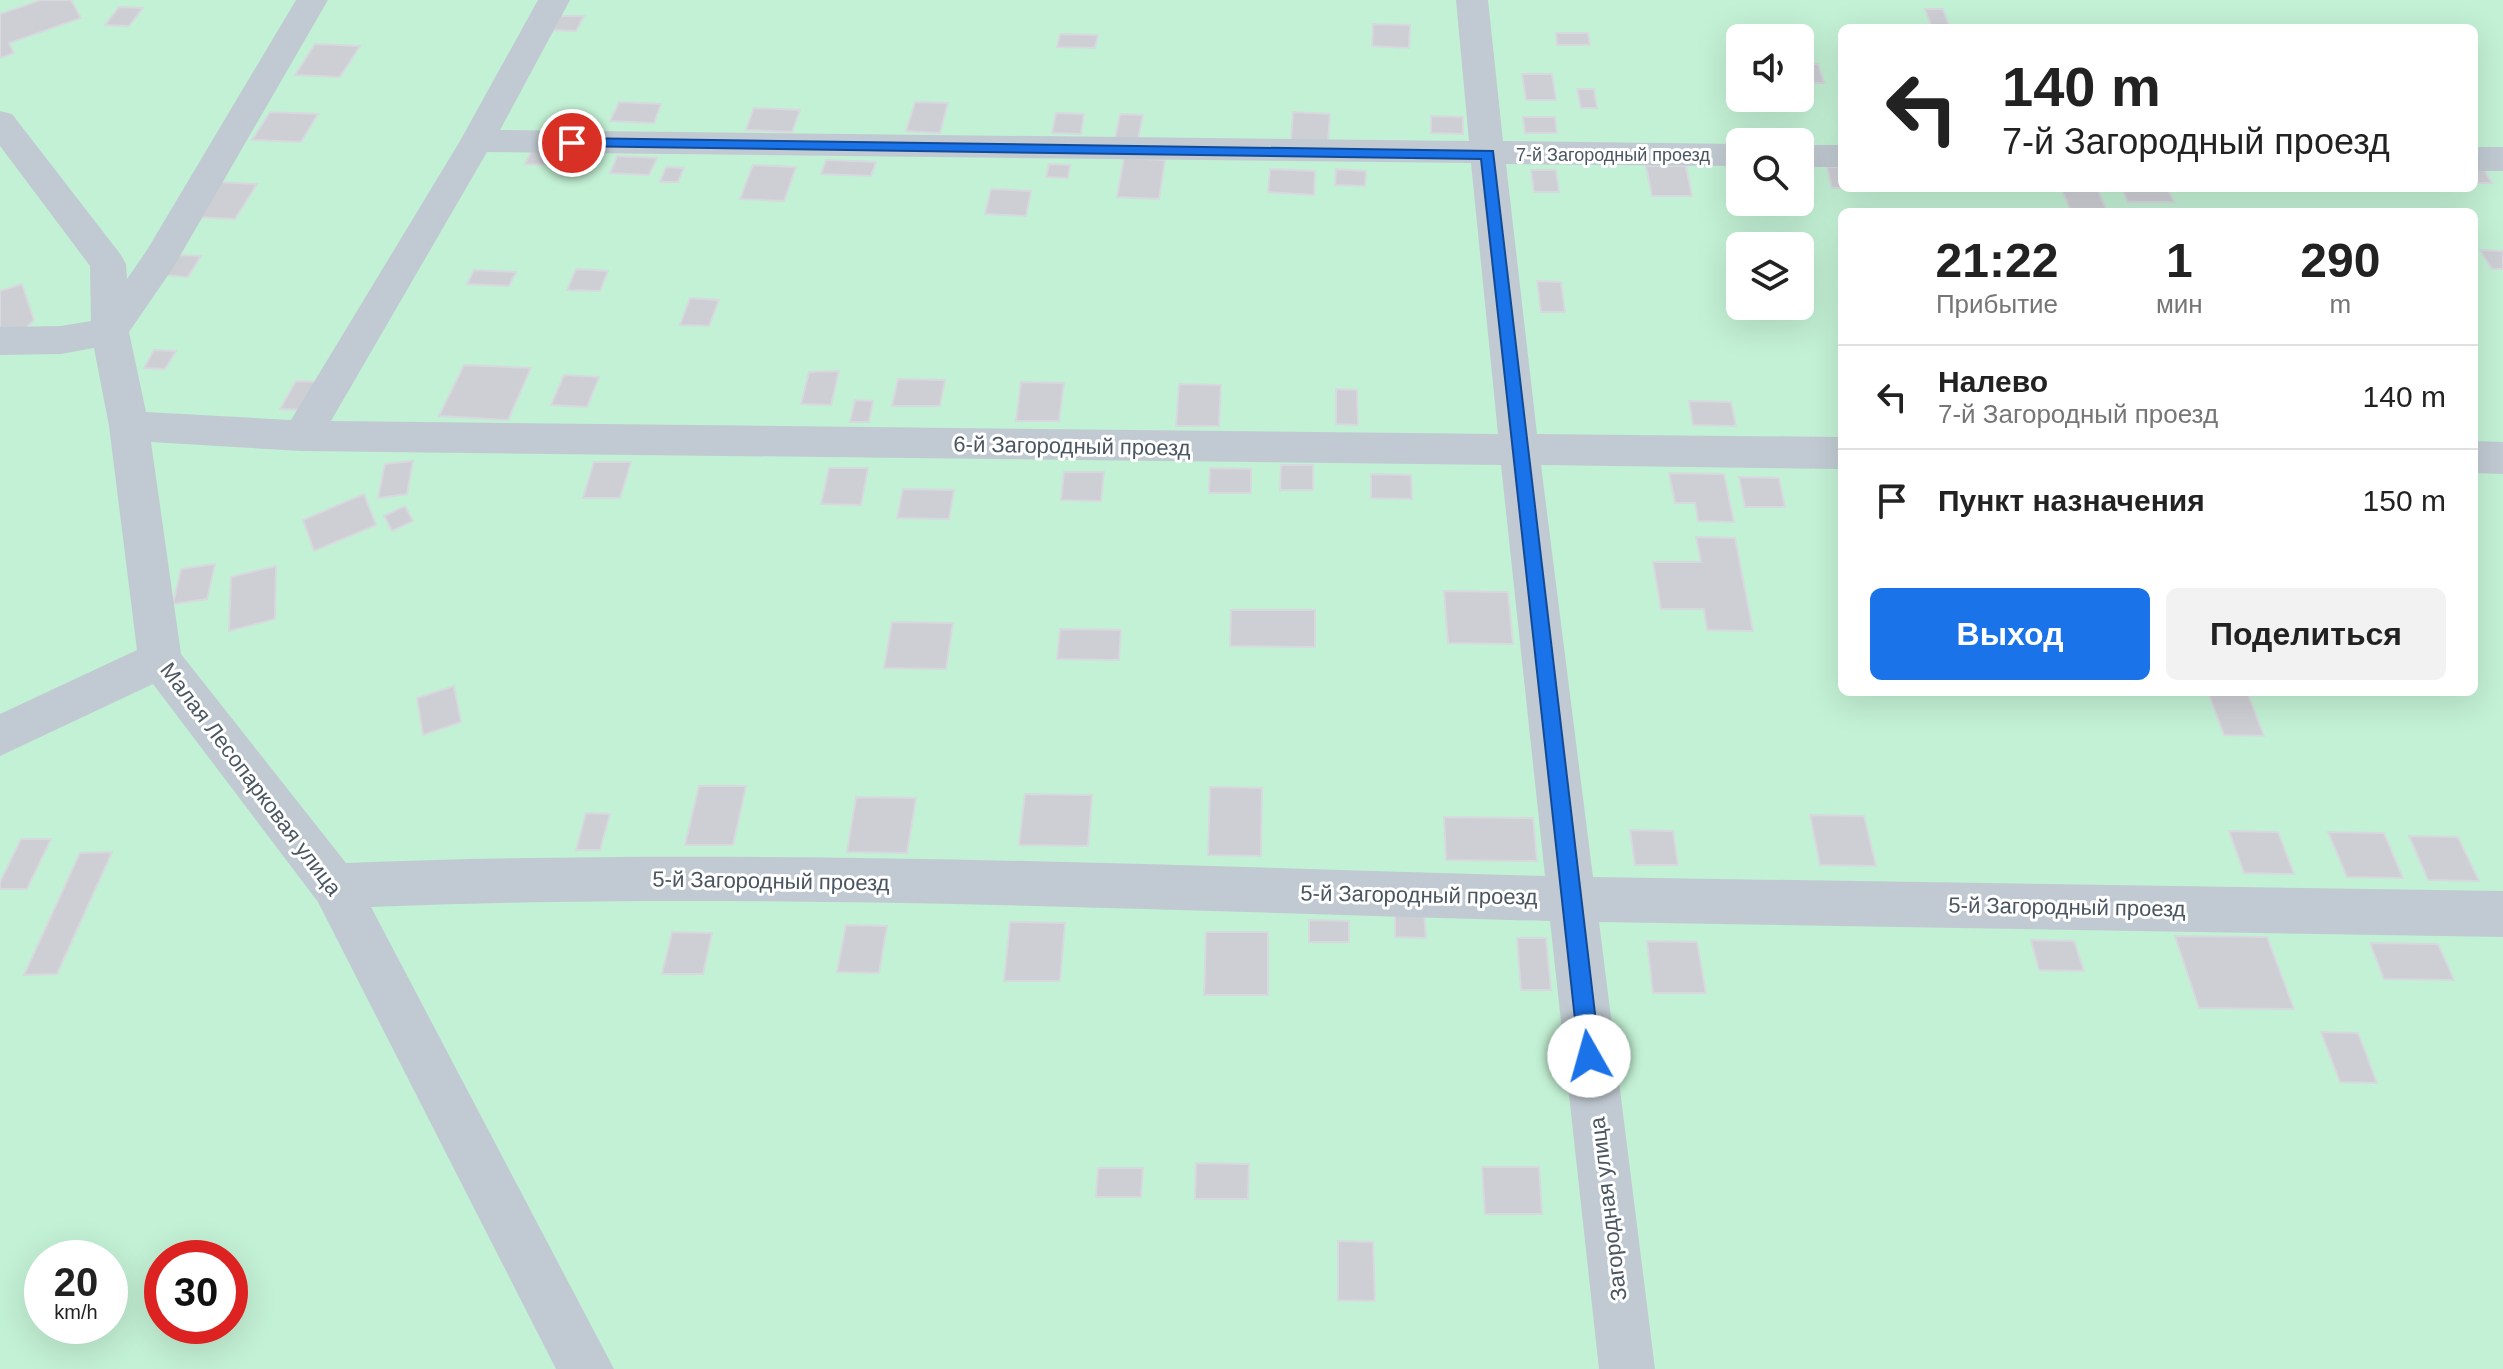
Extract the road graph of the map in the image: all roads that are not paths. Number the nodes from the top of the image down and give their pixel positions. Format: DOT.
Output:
graph roads {
  1 [pos="312,0"];
  2 [pos="554,0"];
  3 [pos="1472,0"];
  4 [pos="0,122"];
  5 [pos="477,141"];
  6 [pos="1488,154"];
  7 [pos="1726,155"];
  8 [pos="1814,156"];
  9 [pos="1838,156"];
  10 [pos="2478,159"];
  11 [pos="2503,159"];
  12 [pos="160,259"];
  13 [pos="108,264"];
  14 [pos="110,331"];
  15 [pos="0,341"];
  16 [pos="129,426"];
  17 [pos="302,436"];
  18 [pos="1519,451"];
  19 [pos="1838,453"];
  20 [pos="2478,457"];
  21 [pos="2503,458"];
  22 [pos="160,660"];
  23 [pos="0,736"];
  24 [pos="335,886"];
  25 [pos="1570,899"];
  26 [pos="2503,914"];
  27 [pos="586,1369"];
  28 [pos="1627,1369"];
  1 -- 12 [label="street"];
  2 -- 5 [label="street"];
  3 -- 6 [label="street, Загородная улица"];
  4 -- 13 [label="street"];
  5 -- 6 [label="street, 7-й Загородный проезд"];
  5 -- 17 [label="street"];
  6 -- 7 [label="street, 7-й Загородный проезд"];
  6 -- 18 [label="street, Загородная улица"];
  8 -- 9 [label="street"];
  10 -- 11 [label="street"];
  12 -- 13 [label="street"];
  12 -- 14 [label="street"];
  13 -- 14 [label="street, Малая Лесопарковая улица"];
  14 -- 15 [label="street"];
  14 -- 16 [label="street, Малая Лесопарковая улица"];
  16 -- 17 [label="street, 6-й Загородный проезд"];
  16 -- 22 [label="street, Малая Лесопарковая улица"];
  17 -- 18 [label="street, 6-й Загородный проезд"];
  18 -- 19 [label="street, 6-й Загородный проезд"];
  18 -- 25 [label="street, Загородная улица"];
  20 -- 21 [label="street"];
  22 -- 23 [label="street"];
  22 -- 24 [label="street, Малая Лесопарковая улица"];
  24 -- 25 [label="street, 5-й Загородный проезд"];
  24 -- 27 [label="street, Малая Лесопарковая улица"];
  25 -- 26 [label="street, 5-й Загородный проезд"];
  25 -- 28 [label="street, Загородная улица"];
}
